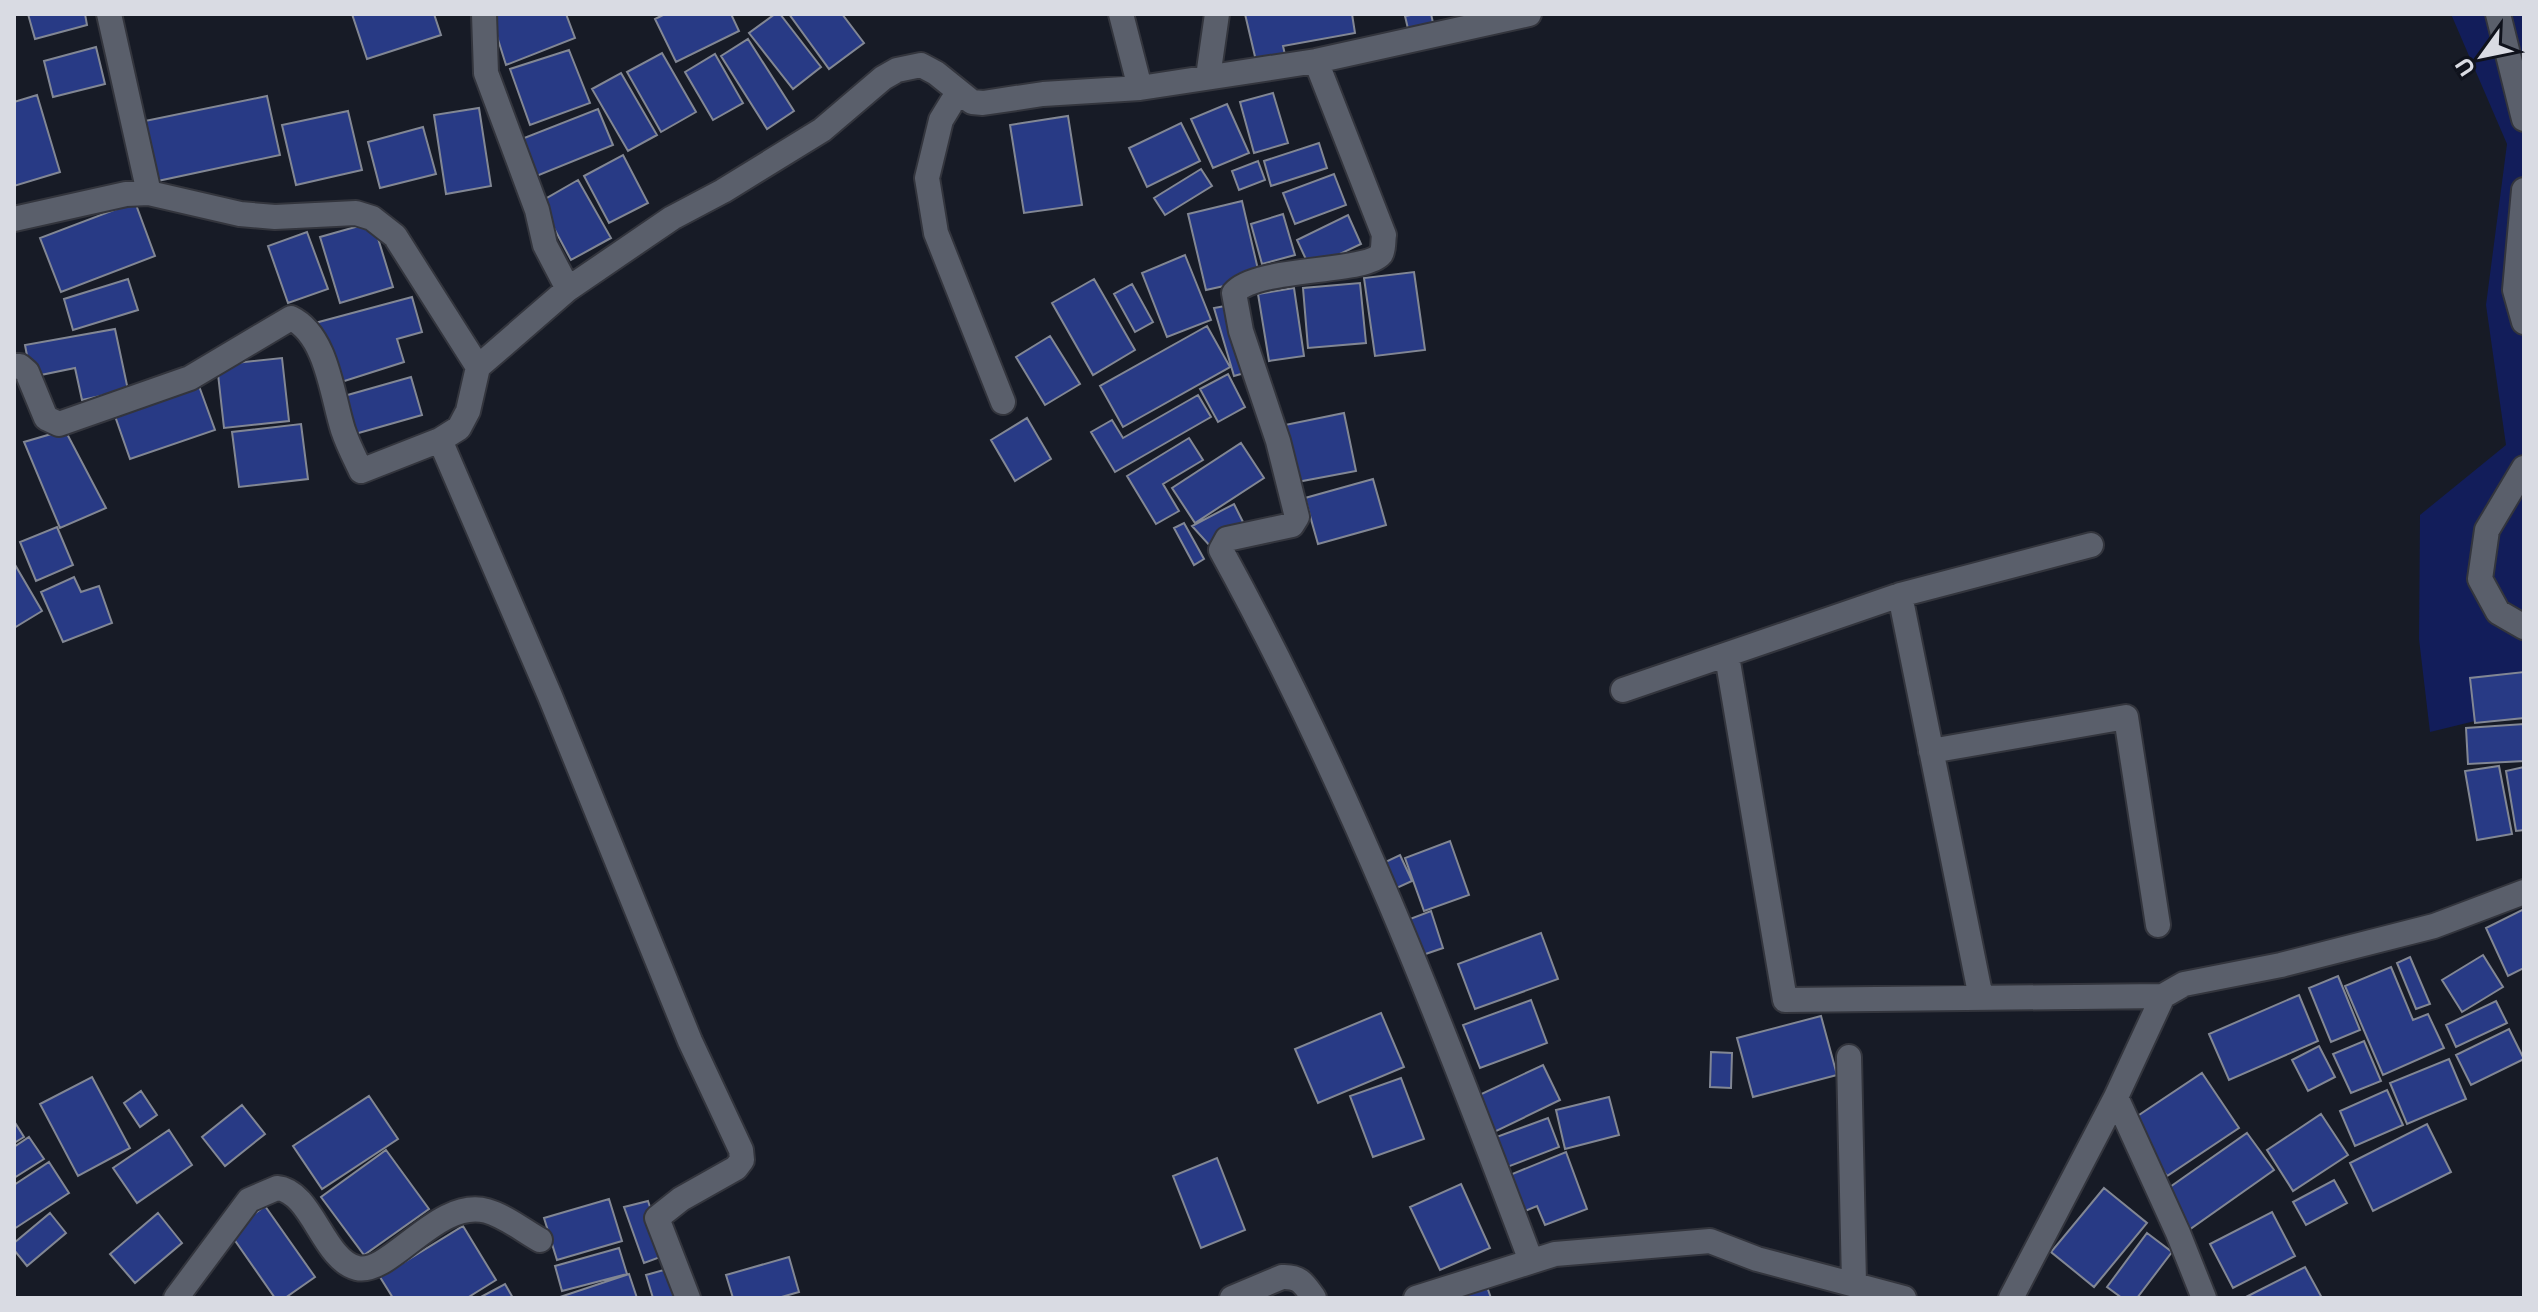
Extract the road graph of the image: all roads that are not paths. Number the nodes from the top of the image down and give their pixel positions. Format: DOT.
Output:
graph roads {
  1 [pos="109,14"];
  2 [pos="484,14"];
  3 [pos="1121,14"];
  4 [pos="1217,14"];
  5 [pos="1529,14"];
  6 [pos="2498,14"];
  7 [pos="1316,61"];
  8 [pos="1208,77"];
  9 [pos="1140,88"];
  10 [pos="961,95"];
  11 [pos="2524,119"];
  12 [pos="2524,190"];
  13 [pos="149,193"];
  14 [pos="14,219"];
  15 [pos="568,289"];
  16 [pos="2524,322"];
  17 [pos="14,366"];
  18 [pos="478,367"];
  19 [pos="1003,402"];
  20 [pos="440,440"];
  21 [pos="2524,468"];
  22 [pos="2091,545"];
  23 [pos="1900,595"];
  24 [pos="2524,627"];
  25 [pos="1727,656"];
  26 [pos="1623,690"];
  27 [pos="1931,751"];
  28 [pos="2524,892"];
  29 [pos="2158,925"];
  30 [pos="2163,996"];
  31 [pos="1981,998"];
  32 [pos="1849,1057"];
  33 [pos="2116,1097"];
  34 [pos="540,1240"];
  35 [pos="1531,1261"];
  36 [pos="1854,1283"];
  37 [pos="176,1298"];
  38 [pos="688,1298"];
  39 [pos="1232,1298"];
  40 [pos="1314,1298"];
  41 [pos="1416,1298"];
  42 [pos="1904,1298"];
  43 [pos="2011,1298"];
  44 [pos="2204,1298"];
  1 -- 13 [label="street"];
  2 -- 15 [label="street"];
  3 -- 9 [label="street"];
  4 -- 8 [label="street"];
  5 -- 7 [label="street"];
  6 -- 11 [label="street"];
  7 -- 8 [label="street"];
  7 -- 35 [label="street"];
  8 -- 9 [label="street"];
  9 -- 10 [label="street"];
  10 -- 15 [label="street"];
  10 -- 19 [label="street"];
  12 -- 16 [label="street"];
  13 -- 14 [label="street"];
  13 -- 18 [label="street"];
  15 -- 18 [label="street"];
  17 -- 20 [label="street"];
  18 -- 20 [label="street"];
  20 -- 38 [label="street"];
  21 -- 24 [label="street"];
  22 -- 23 [label="street"];
  23 -- 25 [label="street"];
  23 -- 27 [label="street"];
  25 -- 26 [label="street"];
  25 -- 31 [label="street"];
  27 -- 29 [label="street"];
  27 -- 31 [label="street"];
  28 -- 30 [label="street"];
  30 -- 31 [label="street"];
  30 -- 33 [label="street"];
  32 -- 36 [label="street"];
  33 -- 43 [label="street"];
  33 -- 44 [label="street"];
  34 -- 37 [label="street"];
  35 -- 36 [label="street"];
  35 -- 41 [label="street"];
  36 -- 42 [label="street"];
  39 -- 40 [label="street"];
}
